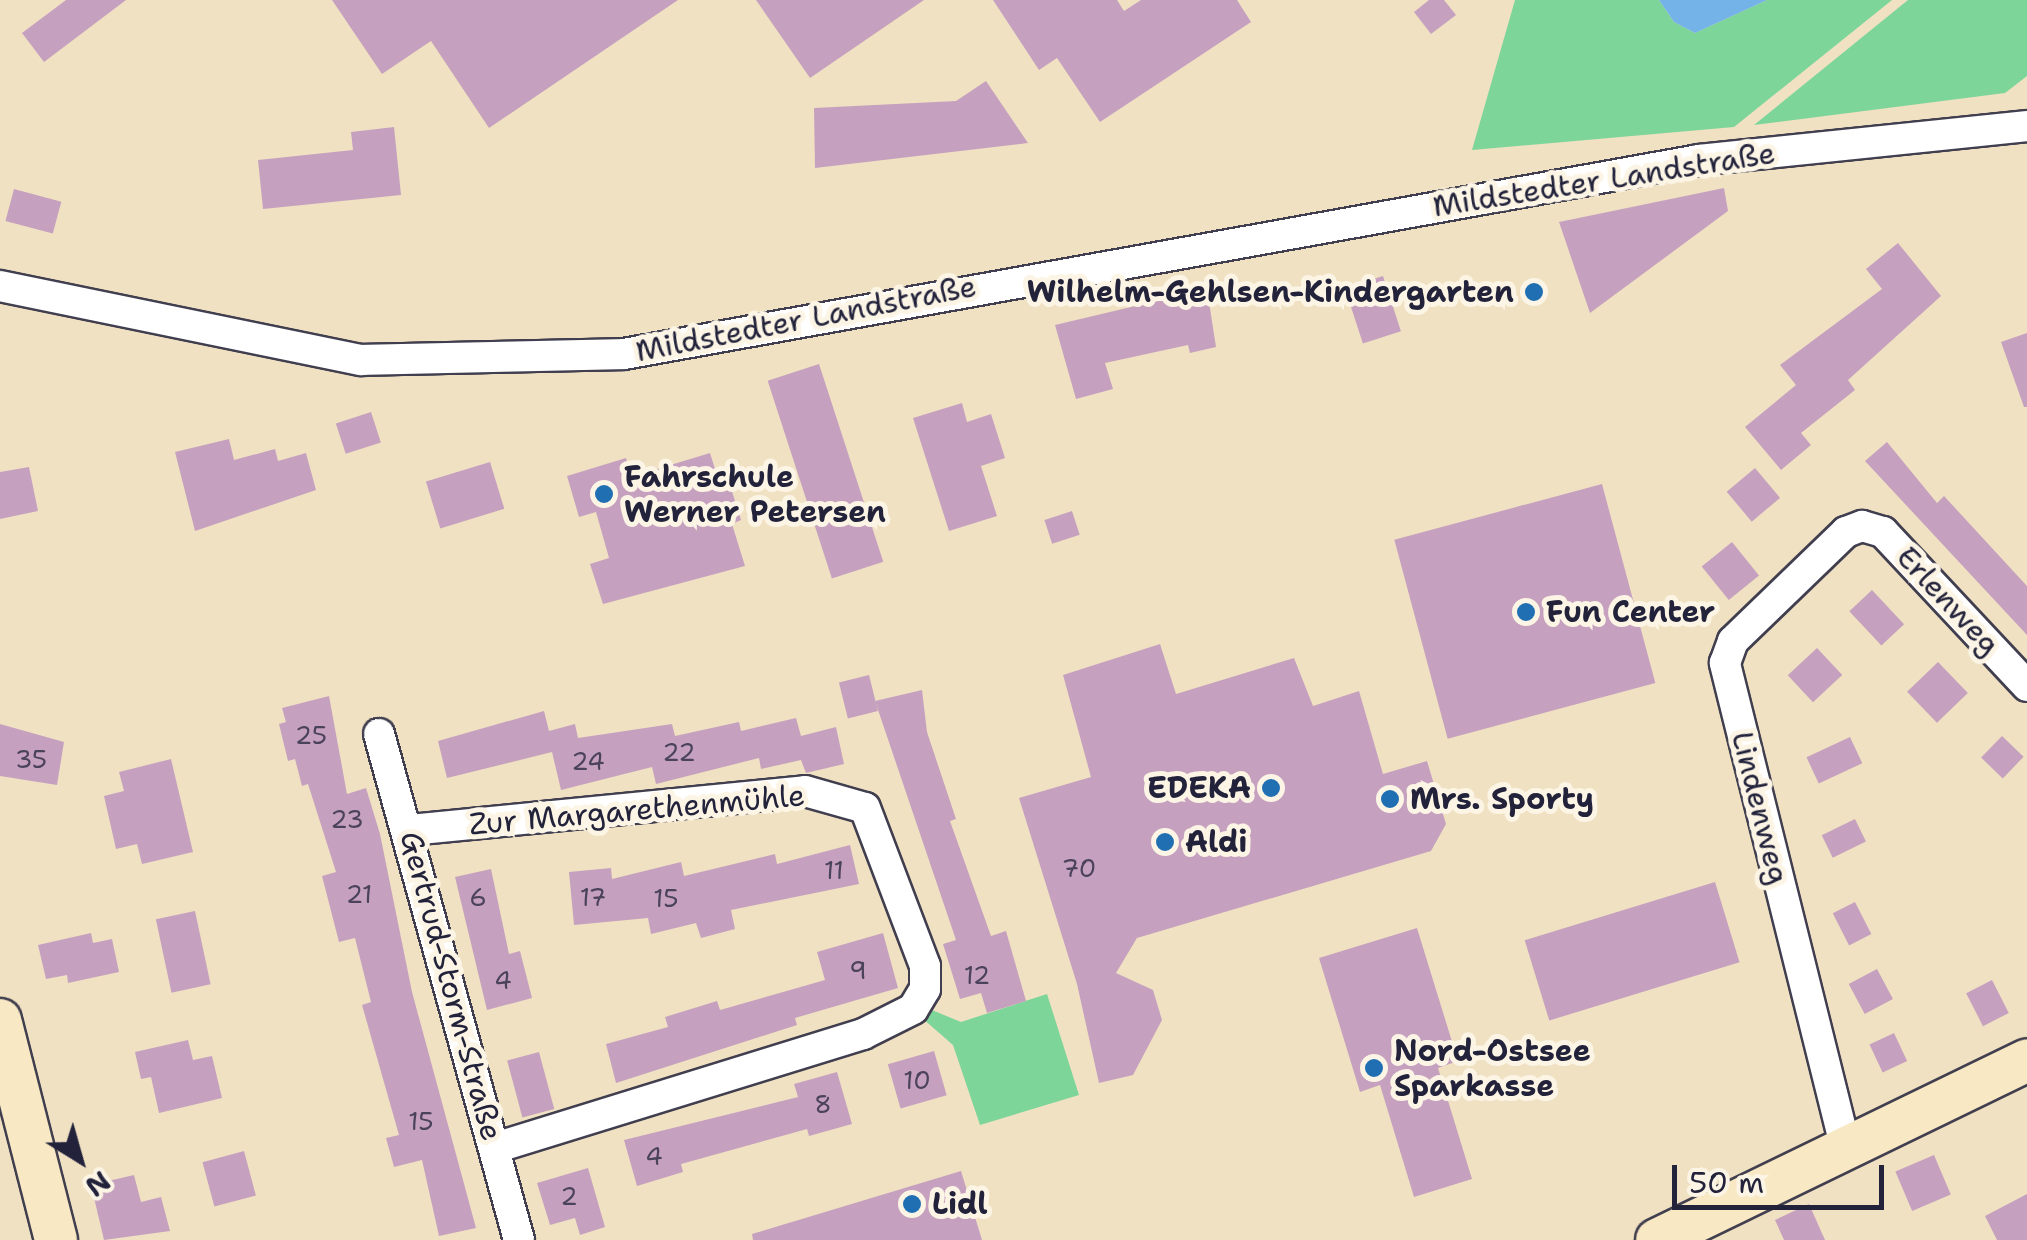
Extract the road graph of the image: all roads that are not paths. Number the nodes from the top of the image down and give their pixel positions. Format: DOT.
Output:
graph roads {
  1 [pos="2027,126"];
  2 [pos="0,286"];
  3 [pos="1862,526"];
  4 [pos="2027,686"];
  5 [pos="379,734"];
  6 [pos="410,830"];
  7 [pos="0,1020"];
  8 [pos="2027,1060"];
  9 [pos="1845,1145"];
  10 [pos="495,1148"];
  11 [pos="56,1240"];
  12 [pos="519,1240"];
  13 [pos="1656,1240"];
  1 -- 2 [label="street, Mildstedter Landstraße"];
  3 -- 4 [label="street, Erlenweg"];
  3 -- 9 [label="street, Lindenweg"];
  5 -- 6 [label="street, Gertrud-Storm-Straße"];
  6 -- 10 [label="street, Gertrud-Storm-Straße"];
  6 -- 10 [label="street, Zur Margarethenmühle"];
  7 -- 11 [label="main road"];
  8 -- 9 [label="main road"];
  9 -- 13 [label="main road"];
  10 -- 12 [label="street, Gertrud-Storm-Straße"];
}
